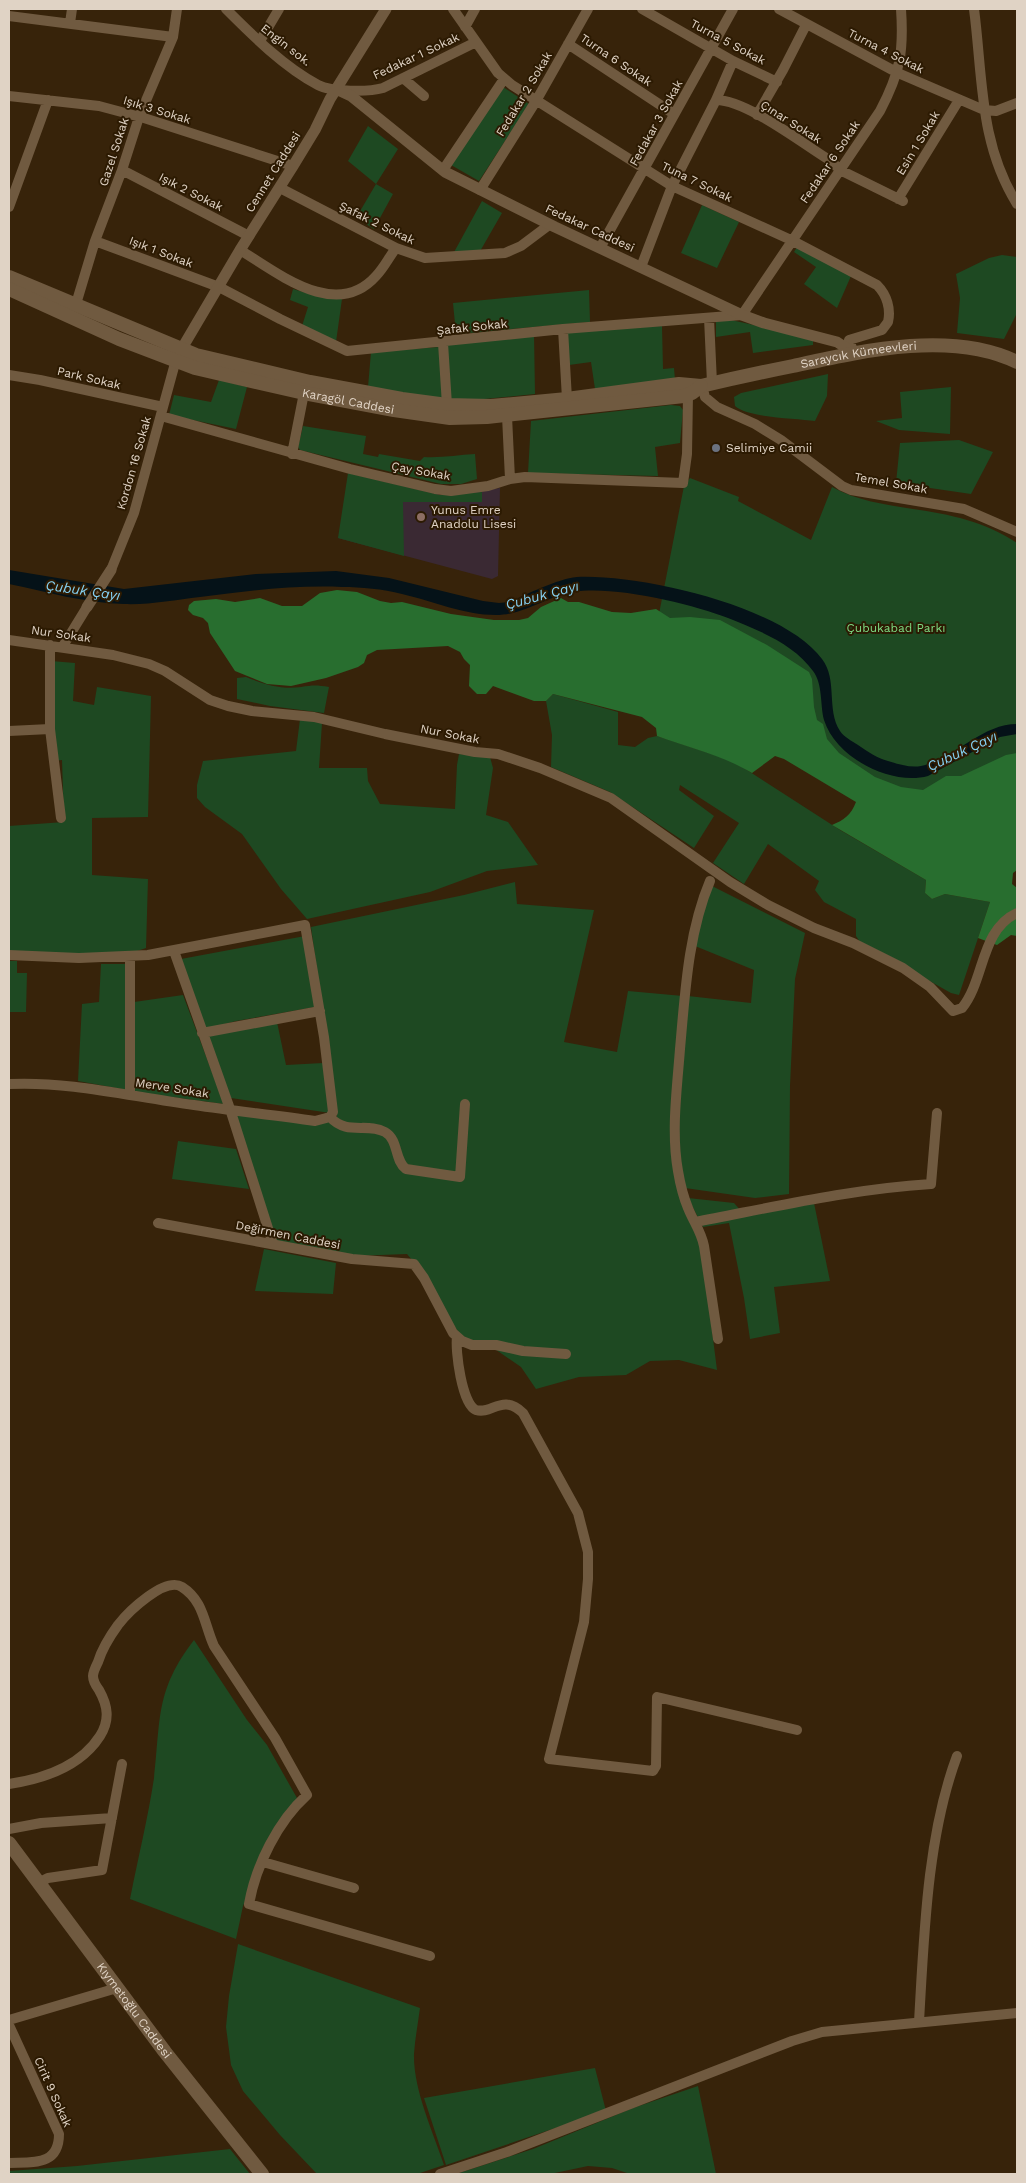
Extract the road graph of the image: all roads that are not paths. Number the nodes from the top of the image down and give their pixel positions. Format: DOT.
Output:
graph roads {
  1 [pos="72,9"];
  2 [pos="177,9"];
  3 [pos="226,9"];
  4 [pos="279,9"];
  5 [pos="386,9"];
  6 [pos="453,9"];
  7 [pos="475,9"];
  8 [pos="588,9"];
  9 [pos="642,9"];
  10 [pos="733,9"];
  11 [pos="779,9"];
  12 [pos="901,9"];
  13 [pos="974,9"];
  14 [pos="9,16"];
  15 [pos="70,23"];
  16 [pos="806,25"];
  17 [pos="465,27"];
  18 [pos="173,37"];
  19 [pos="260,41"];
  20 [pos="476,42"];
  21 [pos="568,44"];
  22 [pos="712,49"];
  23 [pos="733,61"];
  24 [pos="898,73"];
  25 [pos="403,78"];
  26 [pos="504,79"];
  27 [pos="777,82"];
  28 [pos="336,89"];
  29 [pos="9,96"];
  30 [pos="424,96"];
  31 [pos="48,100"];
  32 [pos="716,100"];
  33 [pos="959,100"];
  34 [pos="536,101"];
  35 [pos="1017,103"];
  36 [pos="984,110"];
  37 [pos="674,114"];
  38 [pos="757,115"];
  39 [pos="138,117"];
  40 [pos="293,166"];
  41 [pos="122,170"];
  42 [pos="443,170"];
  43 [pos="644,170"];
  44 [pos="840,170"];
  45 [pos="672,186"];
  46 [pos="280,188"];
  47 [pos="480,190"];
  48 [pos="901,200"];
  49 [pos="1016,200"];
  50 [pos="9,207"];
  51 [pos="549,225"];
  52 [pos="249,236"];
  53 [pos="791,240"];
  54 [pos="95,241"];
  55 [pos="396,248"];
  56 [pos="600,248"];
  57 [pos="240,250"];
  58 [pos="641,267"];
  59 [pos="9,276"];
  60 [pos="219,287"];
  61 [pos="9,289"];
  62 [pos="76,304"];
  63 [pos="742,314"];
  64 [pos="709,318"];
  65 [pos="563,329"];
  66 [pos="443,342"];
  67 [pos="854,353"];
  68 [pos="177,355"];
  69 [pos="1017,362"];
  70 [pos="9,375"];
  71 [pos="705,385"];
  72 [pos="304,393"];
  73 [pos="688,395"];
  74 [pos="567,399"];
  75 [pos="447,405"];
  76 [pos="162,412"];
  77 [pos="507,416"];
  78 [pos="292,454"];
  79 [pos="510,479"];
  80 [pos="1017,532"];
  81 [pos="111,570"];
  82 [pos="87,608"];
  83 [pos="9,640"];
  84 [pos="50,645"];
  85 [pos="63,646"];
  86 [pos="9,730"];
  87 [pos="50,730"];
  88 [pos="61,818"];
  89 [pos="710,881"];
  90 [pos="1017,913"];
  91 [pos="174,951"];
  92 [pos="9,955"];
  93 [pos="130,957"];
  94 [pos="320,1011"];
  95 [pos="202,1033"];
  96 [pos="9,1084"];
  97 [pos="130,1095"];
  98 [pos="465,1104"];
  99 [pos="230,1109"];
  100 [pos="937,1113"];
  101 [pos="330,1117"];
  102 [pos="695,1222"];
  103 [pos="158,1223"];
  104 [pos="273,1244"];
  105 [pos="457,1337"];
  106 [pos="718,1339"];
  107 [pos="566,1354"];
  108 [pos="797,1730"];
  109 [pos="956,1756"];
  110 [pos="122,1764"];
  111 [pos="9,1784"];
  112 [pos="112,1818"];
  113 [pos="9,1829"];
  114 [pos="9,1843"];
  115 [pos="263,1862"];
  116 [pos="38,1883"];
  117 [pos="354,1888"];
  118 [pos="430,1956"];
  119 [pos="117,1988"];
  120 [pos="1017,2014"];
  121 [pos="9,2020"];
  122 [pos="918,2022"];
  123 [pos="9,2025"];
  124 [pos="9,2163"];
  125 [pos="262,2174"];
  126 [pos="440,2174"];
  1 -- 15 [label="street"];
  2 -- 18 [label="street, Gazel Sokak"];
  3 -- 19 [label="street, Engin sok."];
  4 -- 19 [label="street"];
  5 -- 28 [label="street, Cennet Caddesi"];
  6 -- 17 [label="street, Tuna 7 Sokak"];
  7 -- 17 [label="street"];
  8 -- 21 [label="street, Fedakar 2 Sokak"];
  9 -- 22 [label="street, Turna 5 Sokak"];
  10 -- 22 [label="street, Fedakar 3 Sokak"];
  11 -- 16 [label="street, Turna 4 Sokak"];
  12 -- 24 [label="street, Fedakar 6 Sokak"];
  13 -- 36 [label="street"];
  14 -- 15 [label="street"];
  15 -- 18 [label="street"];
  16 -- 24 [label="street, Turna 4 Sokak"];
  16 -- 27 [label="street"];
  17 -- 20 [label="street, Tuna 7 Sokak"];
  18 -- 39 [label="street, Gazel Sokak"];
  19 -- 28 [label="street, Engin sok."];
  20 -- 25 [label="street, Fedakar 1 Sokak"];
  20 -- 26 [label="street, Tuna 7 Sokak"];
  21 -- 34 [label="street, Fedakar 2 Sokak"];
  21 -- 37 [label="street, Turna 6 Sokak"];
  22 -- 23 [label="street, Turna 5 Sokak"];
  22 -- 37 [label="street, Fedakar 3 Sokak"];
  23 -- 27 [label="street, Turna 5 Sokak"];
  23 -- 32 [label="street"];
  24 -- 33 [label="street, Turna 4 Sokak"];
  24 -- 44 [label="street, Fedakar 6 Sokak"];
  25 -- 28 [label="street, Fedakar 1 Sokak"];
  25 -- 30 [label="street"];
  26 -- 34 [label="street, Tuna 7 Sokak"];
  26 -- 42 [label="street"];
  27 -- 38 [label="street"];
  28 -- 40 [label="street, Cennet Caddesi"];
  28 -- 42 [label="street, Fedakar Caddesi"];
  29 -- 31 [label="street, Işık 3 Sokak"];
  31 -- 39 [label="street, Işık 3 Sokak"];
  31 -- 50 [label="street"];
  32 -- 38 [label="street, Çınar Sokak"];
  32 -- 45 [label="street"];
  33 -- 36 [label="street, Turna 4 Sokak"];
  33 -- 48 [label="street, Esin 1 Sokak"];
  34 -- 43 [label="street, Tuna 7 Sokak"];
  34 -- 47 [label="street, Fedakar 2 Sokak"];
  35 -- 36 [label="street"];
  36 -- 49 [label="street"];
  37 -- 43 [label="street, Fedakar 3 Sokak"];
  38 -- 44 [label="street, Çınar Sokak"];
  39 -- 40 [label="street, Işık 3 Sokak"];
  39 -- 41 [label="street, Gazel Sokak"];
  40 -- 46 [label="street, Cennet Caddesi"];
  41 -- 52 [label="street, Işık 2 Sokak"];
  41 -- 54 [label="street, Gazel Sokak"];
  42 -- 47 [label="street, Fedakar Caddesi"];
  43 -- 45 [label="street, Tuna 7 Sokak"];
  43 -- 56 [label="street, Fedakar 3 Sokak"];
  44 -- 48 [label="street, Çınar Sokak"];
  44 -- 53 [label="street, Fedakar 6 Sokak"];
  45 -- 53 [label="street, Tuna 7 Sokak"];
  45 -- 58 [label="street"];
  46 -- 52 [label="street, Cennet Caddesi"];
  46 -- 55 [label="street, Şafak 2 Sokak"];
  47 -- 51 [label="street, Fedakar Caddesi"];
  51 -- 55 [label="street, Şafak 2 Sokak"];
  51 -- 56 [label="street, Fedakar Caddesi"];
  52 -- 57 [label="street, Cennet Caddesi"];
  53 -- 63 [label="street, Fedakar 6 Sokak"];
  53 -- 67 [label="street, Tuna 7 Sokak"];
  54 -- 60 [label="street, Işık 1 Sokak"];
  54 -- 62 [label="street, Gazel Sokak"];
  55 -- 57 [label="street"];
  56 -- 58 [label="street, Fedakar Caddesi"];
  57 -- 60 [label="street, Cennet Caddesi"];
  58 -- 63 [label="street, Fedakar Caddesi"];
  59 -- 62 [label="main road"];
  60 -- 66 [label="street, Şafak Sokak"];
  60 -- 68 [label="street, Cennet Caddesi"];
  61 -- 68 [label="main road, Karagöl Caddesi"];
  62 -- 68 [label="main road"];
  63 -- 64 [label="street, Şafak Sokak"];
  63 -- 67 [label="street, Fedakar Caddesi"];
  64 -- 65 [label="street, Şafak Sokak"];
  64 -- 71 [label="street"];
  65 -- 66 [label="street, Şafak Sokak"];
  65 -- 74 [label="street"];
  66 -- 75 [label="street"];
  67 -- 69 [label="main road, Saraycık Kümeevleri"];
  67 -- 71 [label="main road, Saraycık Kümeevleri"];
  68 -- 72 [label="main road, Karagöl Caddesi"];
  68 -- 75 [label="main road"];
  68 -- 76 [label="street, Kordon 16 Sokak"];
  70 -- 76 [label="street, Park Sokak"];
  71 -- 73 [label="main road, Karagöl Caddesi"];
  71 -- 74 [label="main road"];
  71 -- 80 [label="street, Temel Sokak"];
  72 -- 77 [label="main road, Karagöl Caddesi"];
  72 -- 78 [label="street"];
  73 -- 77 [label="main road, Karagöl Caddesi"];
  73 -- 79 [label="street, Çay Sokak"];
  74 -- 75 [label="main road"];
  76 -- 78 [label="street, Çay Sokak"];
  76 -- 81 [label="street, Kordon 16 Sokak"];
  77 -- 79 [label="street"];
  78 -- 79 [label="street, Çay Sokak"];
  81 -- 82 [label="street"];
  82 -- 85 [label="street"];
  83 -- 84 [label="street, Nur Sokak"];
  84 -- 85 [label="street, Nur Sokak"];
  84 -- 87 [label="street"];
  85 -- 90 [label="street, Nur Sokak"];
  86 -- 87 [label="street"];
  87 -- 88 [label="street"];
  89 -- 102 [label="street"];
  91 -- 93 [label="street"];
  91 -- 94 [label="street"];
  91 -- 95 [label="street"];
  92 -- 93 [label="street"];
  93 -- 97 [label="street"];
  94 -- 95 [label="street"];
  94 -- 101 [label="street"];
  95 -- 99 [label="street"];
  96 -- 97 [label="street, Merve Sokak"];
  97 -- 99 [label="street, Merve Sokak"];
  98 -- 101 [label="street"];
  99 -- 101 [label="street, Merve Sokak"];
  99 -- 104 [label="street"];
  100 -- 102 [label="street"];
  102 -- 106 [label="street"];
  103 -- 104 [label="street, Değirmen Caddesi"];
  104 -- 105 [label="street, Değirmen Caddesi"];
  105 -- 107 [label="street"];
  105 -- 108 [label="street"];
  109 -- 122 [label="street"];
  110 -- 112 [label="street"];
  111 -- 115 [label="street"];
  112 -- 113 [label="street"];
  112 -- 116 [label="street"];
  114 -- 116 [label="main road, Kıymetoğlu Caddesi"];
  115 -- 117 [label="street"];
  115 -- 118 [label="street"];
  116 -- 119 [label="main road, Kıymetoğlu Caddesi"];
  119 -- 121 [label="street"];
  119 -- 125 [label="main road, Kıymetoğlu Caddesi"];
  120 -- 122 [label="street"];
  122 -- 126 [label="street"];
  123 -- 124 [label="street, Cirit 9 Sokak"];
}
